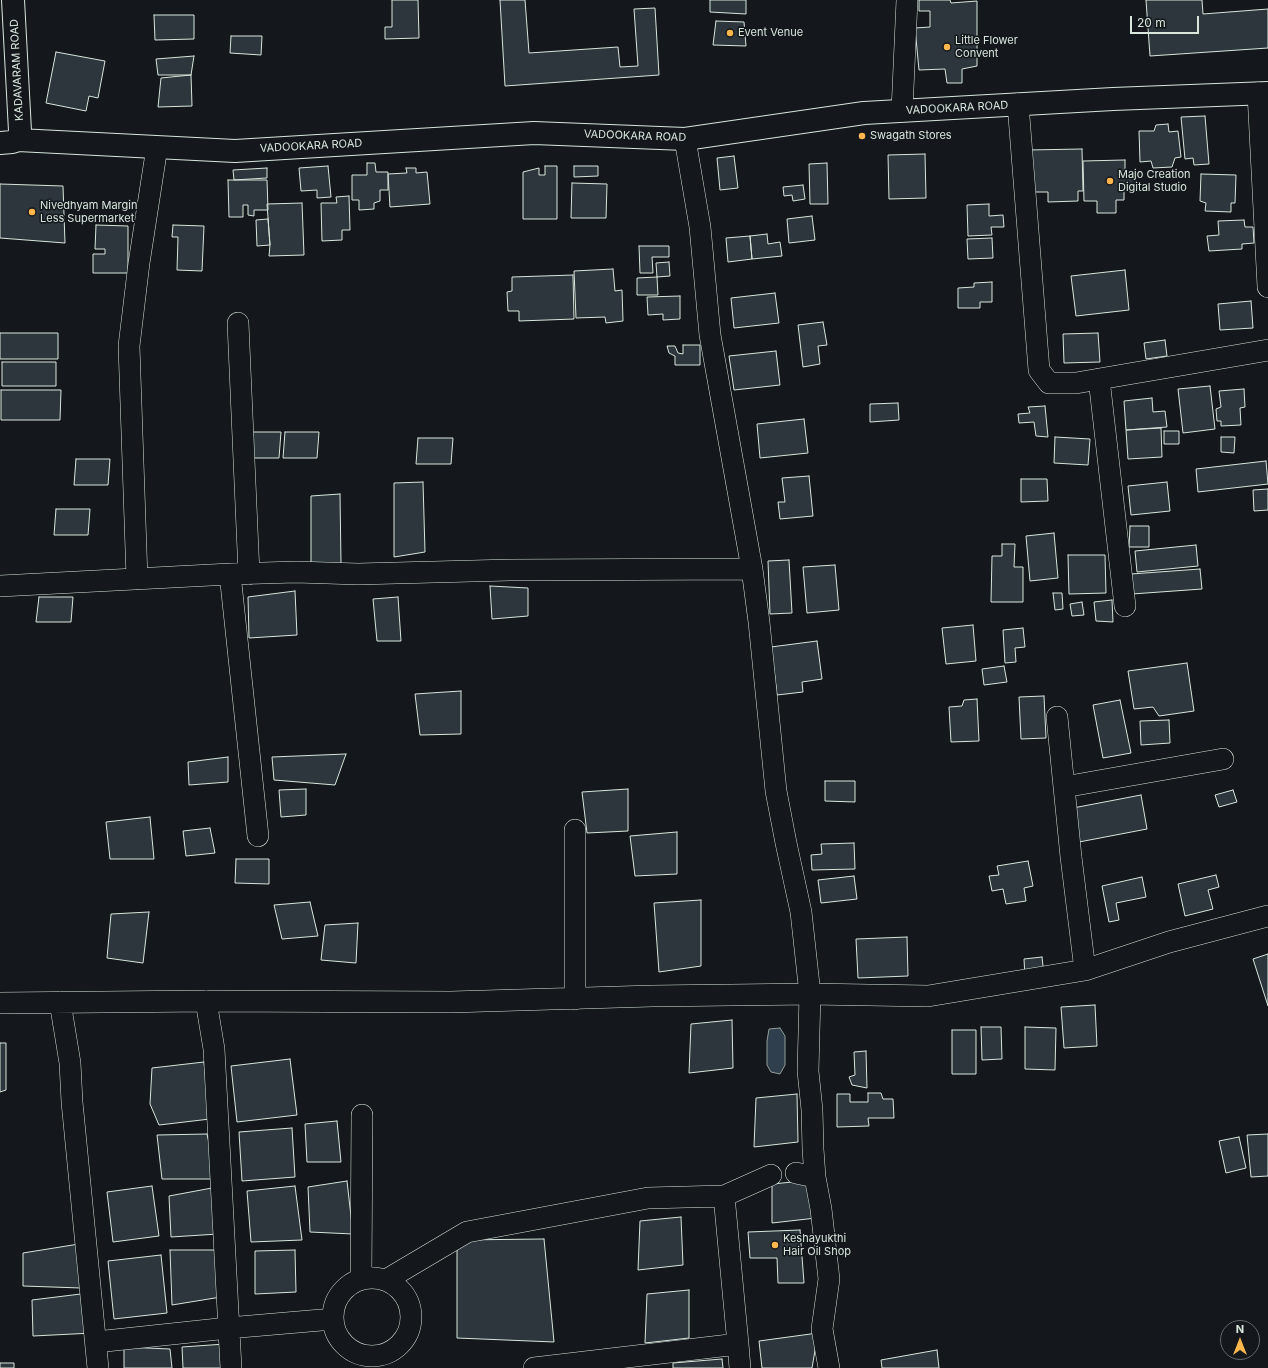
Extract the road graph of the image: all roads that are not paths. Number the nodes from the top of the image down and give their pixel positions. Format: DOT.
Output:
graph roads {
  1 [pos="13,0"];
  2 [pos="907,0"];
  3 [pos="1263,93"];
  4 [pos="1018,104"];
  5 [pos="902,111"];
  6 [pos="685,139"];
  7 [pos="9,142"];
  8 [pos="157,147"];
  9 [pos="1268,287"];
  10 [pos="238,323"];
  11 [pos="1268,350"];
  12 [pos="1099,379"];
  13 [pos="752,569"];
  14 [pos="240,574"];
  15 [pos="137,579"];
  16 [pos="0,586"];
  17 [pos="1125,606"];
  18 [pos="1057,717"];
  19 [pos="1223,759"];
  20 [pos="1064,787"];
  21 [pos="575,830"];
  22 [pos="258,836"];
  23 [pos="1268,916"];
  24 [pos="1086,970"];
  25 [pos="810,994"];
  26 [pos="575,999"];
  27 [pos="206,1001"];
  28 [pos="60,1002"];
  29 [pos="0,1003"];
  30 [pos="362,1115"];
  31 [pos="771,1175"];
  32 [pos="724,1196"];
  33 [pos="361,1279"];
  34 [pos="386,1280"];
  35 [pos="333,1319"];
  36 [pos="228,1328"];
  37 [pos="96,1342"];
  38 [pos="738,1344"];
  39 [pos="661,1360"];
  40 [pos="365,1362"];
  41 [pos="98,1368"];
  42 [pos="231,1368"];
  43 [pos="534,1368"];
  44 [pos="740,1368"];
  45 [pos="829,1368"];
  1 -- 7 [label="street, KADAVARAM ROAD"];
  2 -- 5 [label="street"];
  3 -- 4 [label="street, VADOOKARA ROAD"];
  3 -- 9 [label="street"];
  4 -- 5 [label="street, VADOOKARA ROAD"];
  4 -- 12 [label="street"];
  5 -- 6 [label="street, VADOOKARA ROAD"];
  6 -- 8 [label="street, VADOOKARA ROAD"];
  6 -- 13 [label="street"];
  7 -- 8 [label="street, VADOOKARA ROAD"];
  8 -- 15 [label="street"];
  10 -- 14 [label="street"];
  11 -- 12 [label="street"];
  12 -- 17 [label="street"];
  13 -- 14 [label="street"];
  13 -- 25 [label="street"];
  14 -- 15 [label="street"];
  14 -- 22 [label="street"];
  15 -- 16 [label="street"];
  18 -- 20 [label="street"];
  19 -- 20 [label="street"];
  20 -- 24 [label="street"];
  21 -- 26 [label="street"];
  23 -- 24 [label="street"];
  24 -- 25 [label="street"];
  25 -- 26 [label="street"];
  25 -- 45 [label="street"];
  26 -- 27 [label="street"];
  27 -- 28 [label="street"];
  27 -- 36 [label="street"];
  28 -- 29 [label="street"];
  28 -- 37 [label="street"];
  30 -- 33 [label="street"];
  31 -- 32 [label="street"];
  32 -- 34 [label="street"];
  32 -- 38 [label="street"];
  33 -- 34 [label="street"];
  33 -- 35 [label="street"];
  34 -- 40 [label="street"];
  35 -- 36 [label="street"];
  35 -- 40 [label="street"];
  36 -- 37 [label="street"];
  36 -- 42 [label="street"];
  37 -- 41 [label="street"];
  38 -- 39 [label="street"];
  38 -- 44 [label="street"];
  39 -- 43 [label="street"];
}
